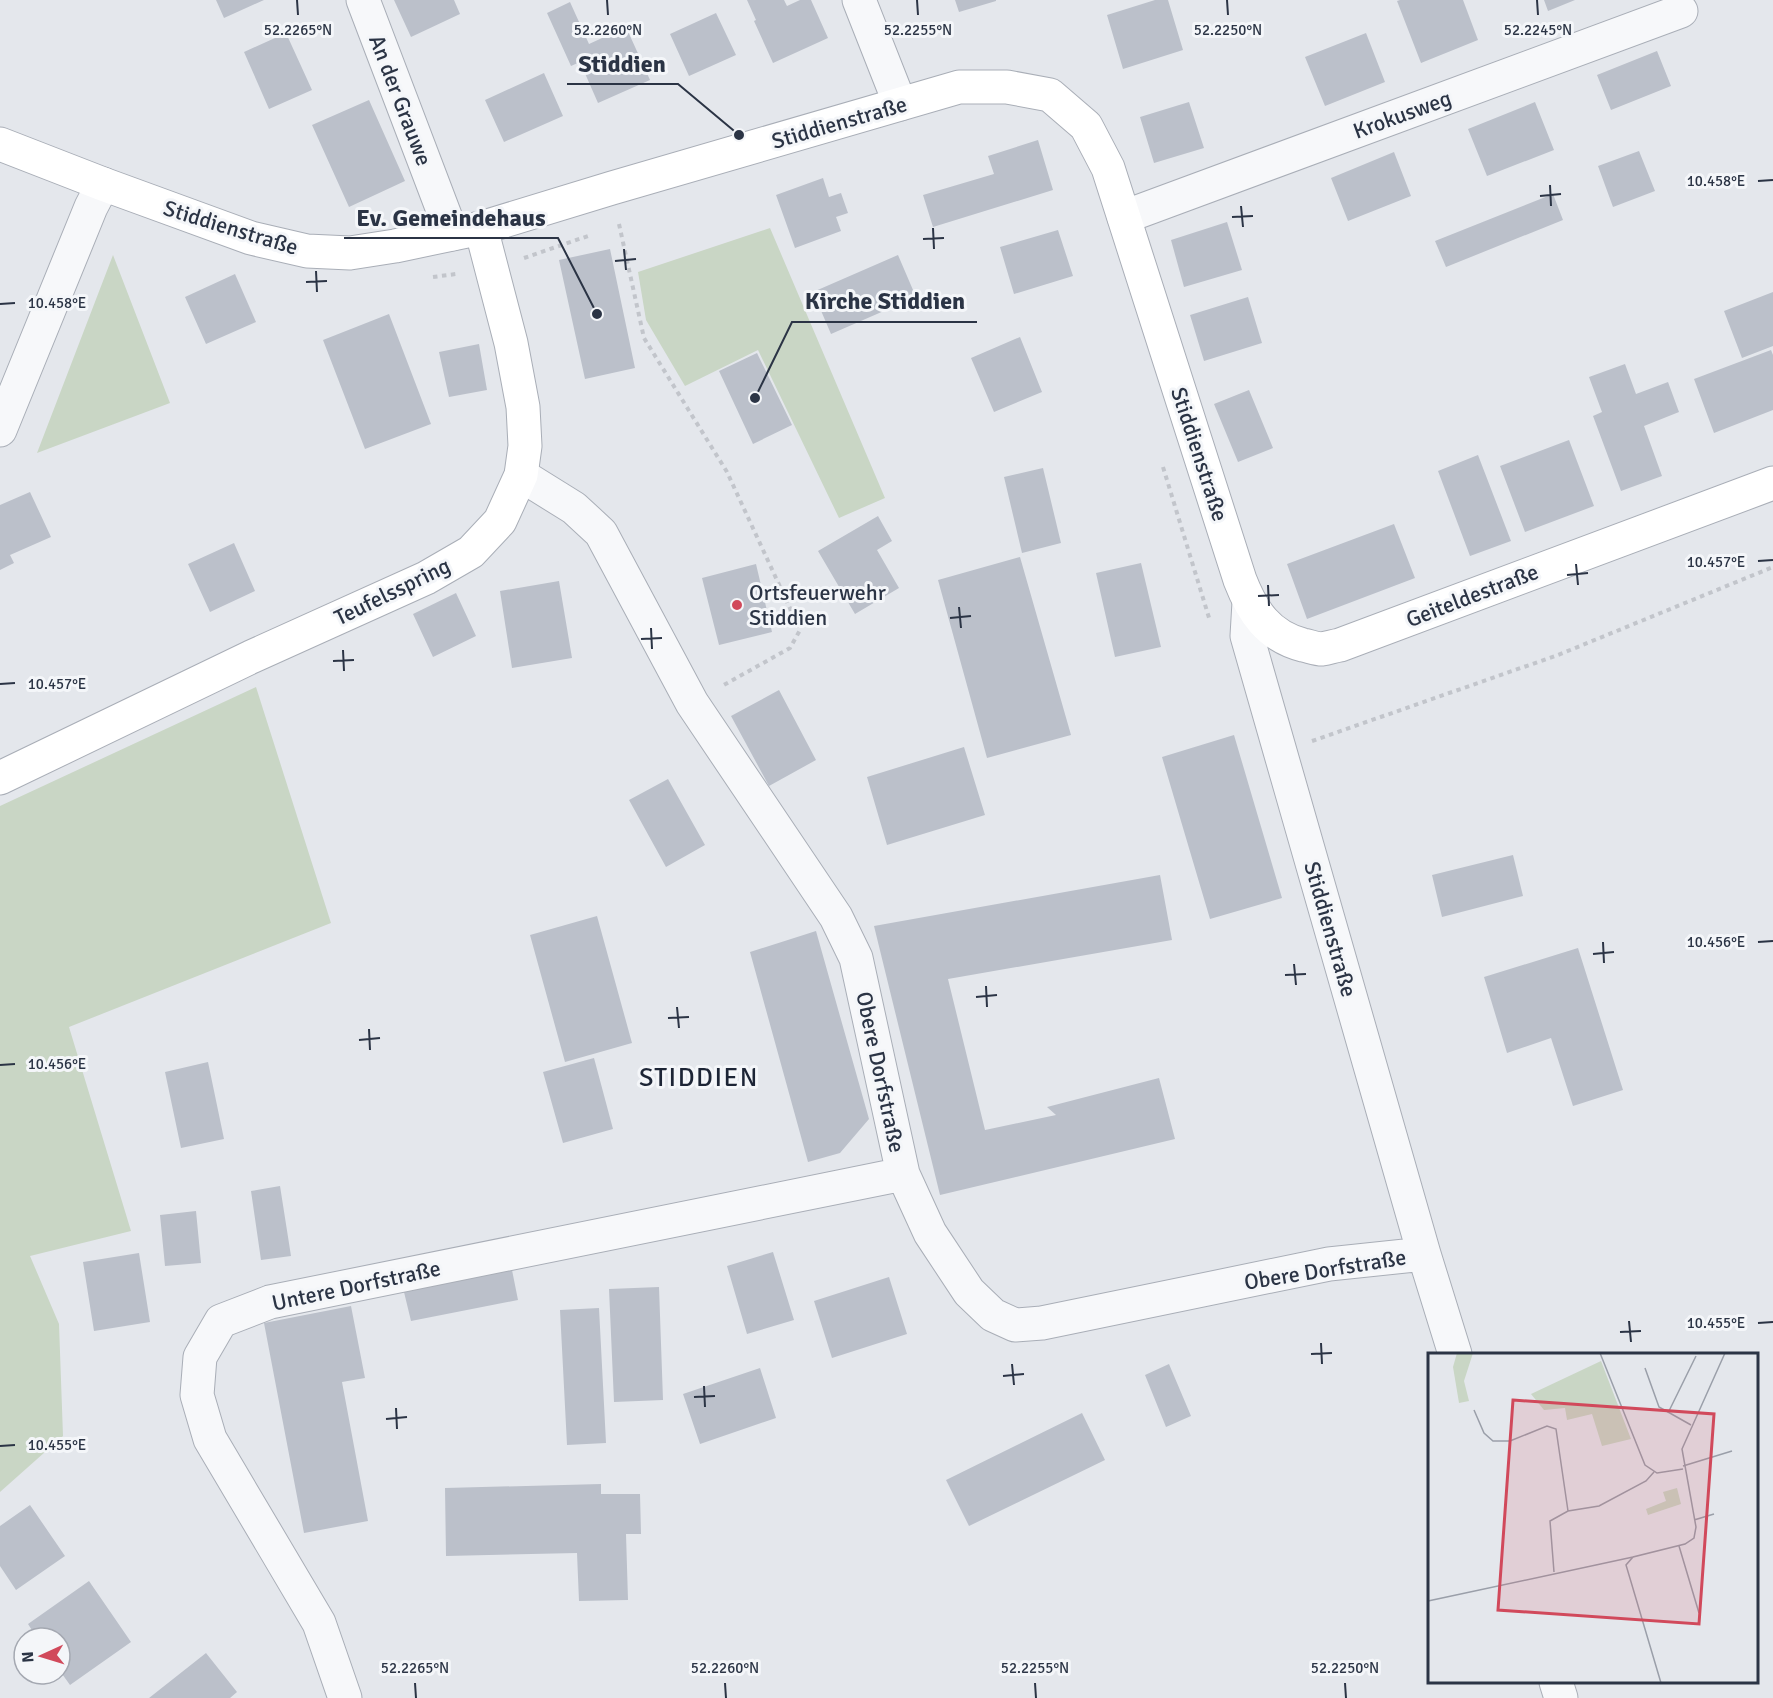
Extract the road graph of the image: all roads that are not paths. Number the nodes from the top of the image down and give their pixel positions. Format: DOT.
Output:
graph roads {
  1 [pos="363,0"];
  2 [pos="860,0"];
  3 [pos="1681,11"];
  4 [pos="900,104"];
  5 [pos="0,144"];
  6 [pos="103,184"];
  7 [pos="1124,217"];
  8 [pos="466,231"];
  9 [pos="10,382"];
  10 [pos="0,430"];
  11 [pos="521,475"];
  12 [pos="1773,483"];
  13 [pos="1249,602"];
  14 [pos="1340,645"];
  15 [pos="0,778"];
  16 [pos="903,1174"];
  17 [pos="1424,1254"];
  18 [pos="1455,1353"];
  19 [pos="1556,1683"];
  20 [pos="345,1698"];
  21 [pos="1561,1698"];
  1 -- 8 [label="street, An der Grauwe"];
  2 -- 4 [label="street"];
  3 -- 7 [label="street, Krokusweg"];
  4 -- 7 [label="street, Stiddienstraße"];
  4 -- 8 [label="street, Stiddienstraße"];
  5 -- 6 [label="street, Stiddienstraße"];
  6 -- 8 [label="street, Stiddienstraße"];
  6 -- 9 [label="street"];
  7 -- 13 [label="street, Stiddienstraße"];
  8 -- 11 [label="street, Teufelsspring"];
  9 -- 10 [label="street"];
  11 -- 15 [label="street, Teufelsspring"];
  11 -- 16 [label="street, Obere Dorfstraße"];
  12 -- 14 [label="street, Geiteldestraße"];
  13 -- 14 [label="street, Stiddienstraße"];
  13 -- 17 [label="street, Stiddienstraße"];
  16 -- 17 [label="street, Obere Dorfstraße"];
  16 -- 20 [label="street, Untere Dorfstraße"];
  17 -- 18 [label="street, Stiddienstraße"];
  19 -- 21 [label="street"];
}
